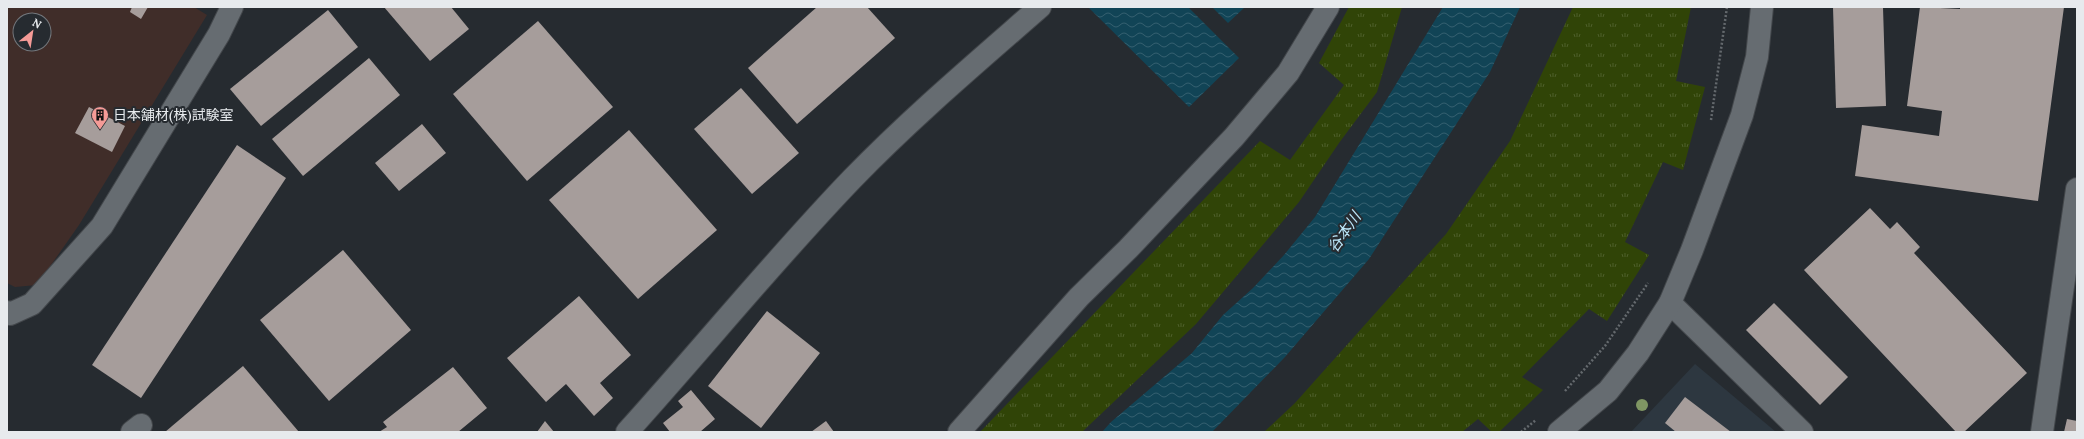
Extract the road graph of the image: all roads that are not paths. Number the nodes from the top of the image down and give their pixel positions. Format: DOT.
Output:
graph roads {
  1 [pos="232,7"];
  2 [pos="1040,7"];
  3 [pos="1328,7"];
  4 [pos="1762,7"];
  5 [pos="2077,189"];
  6 [pos="1670,303"];
  7 [pos="8,316"];
  8 [pos="627,432"];
  9 [pos="959,432"];
  10 [pos="1559,432"];
  11 [pos="1802,432"];
  12 [pos="2042,432"];
  1 -- 7 [label="street"];
  2 -- 8 [label="street"];
  3 -- 9 [label="street"];
  4 -- 6 [label="street"];
  5 -- 12 [label="street"];
  6 -- 10 [label="street"];
  6 -- 11 [label="street"];
}
